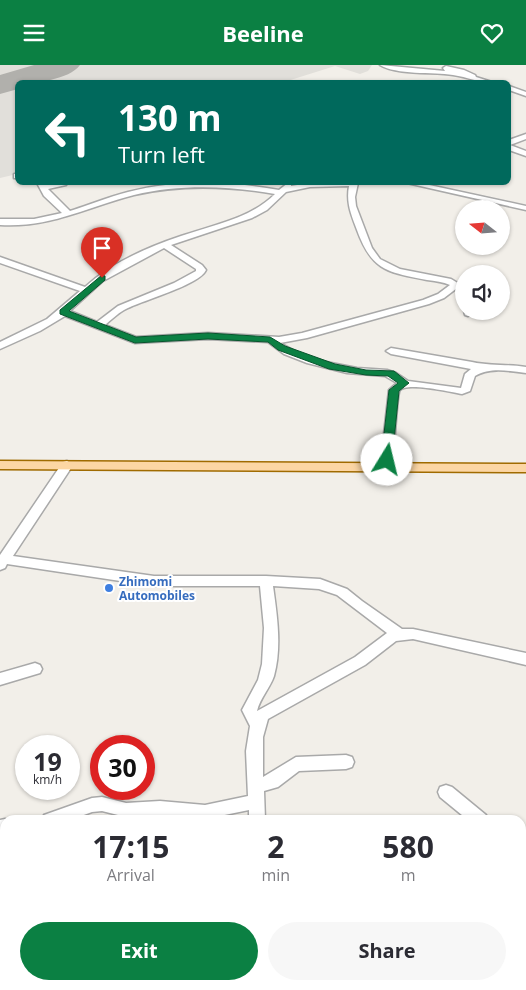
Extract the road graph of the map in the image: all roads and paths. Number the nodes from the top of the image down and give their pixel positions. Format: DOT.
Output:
graph roads {
  1 [pos="383,65"];
  2 [pos="458,69"];
  3 [pos="438,71"];
  4 [pos="429,80"];
  5 [pos="482,80"];
  6 [pos="511,89"];
  7 [pos="526,95"];
  8 [pos="526,136"];
  9 [pos="511,144"];
  10 [pos="511,146"];
  11 [pos="526,154"];
  12 [pos="43,185"];
  13 [pos="188,185"];
  14 [pos="220,185"];
  15 [pos="310,185"];
  16 [pos="354,185"];
  17 [pos="420,185"];
  18 [pos="285,188"];
  19 [pos="526,208"];
  20 [pos="68,214"];
  21 [pos="0,222"];
  22 [pos="165,245"];
  23 [pos="0,260"];
  24 [pos="455,282"];
  25 [pos="455,286"];
  26 [pos="86,290"];
  27 [pos="63,312"];
  28 [pos="98,325"];
  29 [pos="270,339"];
  30 [pos="0,346"];
  31 [pos="391,351"];
  32 [pos="480,369"];
  33 [pos="526,370"];
  34 [pos="404,383"];
  35 [pos="0,458"];
  36 [pos="387,460"];
  37 [pos="526,460"];
  38 [pos="0,465"];
  39 [pos="67,465"];
  40 [pos="526,468"];
  41 [pos="2,562"];
  42 [pos="266,581"];
  43 [pos="399,634"];
  44 [pos="526,659"];
  45 [pos="35,669"];
  46 [pos="0,679"];
  47 [pos="256,724"];
  48 [pos="346,763"];
  49 [pos="446,792"];
  50 [pos="256,794"];
  51 [pos="64,815"];
  52 [pos="257,815"];
  53 [pos="474,815"];
  1 -- 3 [label="street"];
  2 -- 3 [label="street"];
  2 -- 3 [label="street"];
  2 -- 5 [label="street"];
  3 -- 4 [label="street"];
  6 -- 7 [label="street"];
  8 -- 9 [label="street"];
  10 -- 11 [label="street"];
  12 -- 20 [label="street"];
  13 -- 20 [label="street"];
  14 -- 18 [label="street"];
  15 -- 18 [label="street"];
  16 -- 24 [label="street"];
  17 -- 19 [label="street"];
  18 -- 22 [label="street"];
  20 -- 21 [label="street"];
  22 -- 26 [label="street"];
  22 -- 28 [label="street"];
  23 -- 26 [label="street"];
  25 -- 29 [label="street"];
  26 -- 27 [label="street"];
  27 -- 28 [label="street"];
  27 -- 30 [label="street"];
  28 -- 29 [label="street"];
  29 -- 34 [label="street"];
  31 -- 32 [label="street"];
  32 -- 33 [label="street"];
  32 -- 34 [label="street"];
  34 -- 36 [label="street"];
  35 -- 36 [label="main road"];
  36 -- 37 [label="main road"];
  38 -- 39 [label="main road"];
  39 -- 40 [label="main road"];
  39 -- 41 [label="street"];
  41 -- 42 [label="street"];
  42 -- 43 [label="street"];
  42 -- 47 [label="street"];
  43 -- 44 [label="street"];
  43 -- 47 [label="street"];
  45 -- 46 [label="street"];
  47 -- 50 [label="street"];
  48 -- 50 [label="street"];
  49 -- 53 [label="street"];
  50 -- 51 [label="street"];
  50 -- 52 [label="street"];
}
